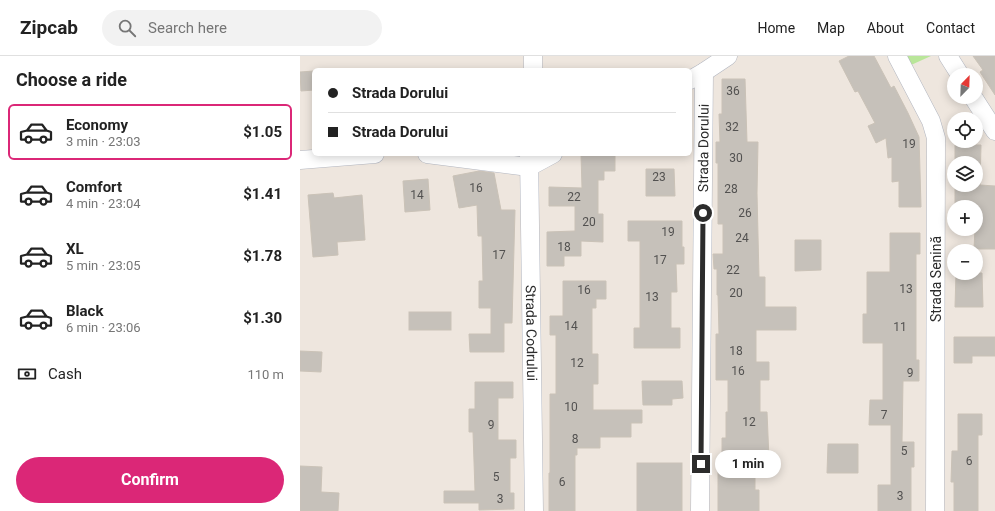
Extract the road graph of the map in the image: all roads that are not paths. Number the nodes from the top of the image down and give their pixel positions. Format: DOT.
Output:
graph roads {
  1 [pos="533,56"];
  2 [pos="728,56"];
  3 [pos="897,56"];
  4 [pos="948,56"];
  5 [pos="533,68"];
  6 [pos="956,68"];
  7 [pos="697,76"];
  8 [pos="978,104"];
  9 [pos="995,131"];
  10 [pos="350,156"];
  11 [pos="461,156"];
  12 [pos="545,156"];
  13 [pos="300,160"];
  14 [pos="529,160"];
  15 [pos="534,511"];
  16 [pos="700,511"];
  17 [pos="935,511"];
  1 -- 5 [label="street"];
  2 -- 7 [label="street"];
  3 -- 17 [label="street, Strada Senină"];
  4 -- 6 [label="street"];
  7 -- 16 [label="street, Strada Dorului"];
  8 -- 9 [label="street"];
  10 -- 13 [label="street"];
  11 -- 14 [label="street"];
  12 -- 14 [label="street"];
  14 -- 15 [label="street, Strada Codrului"];
}
